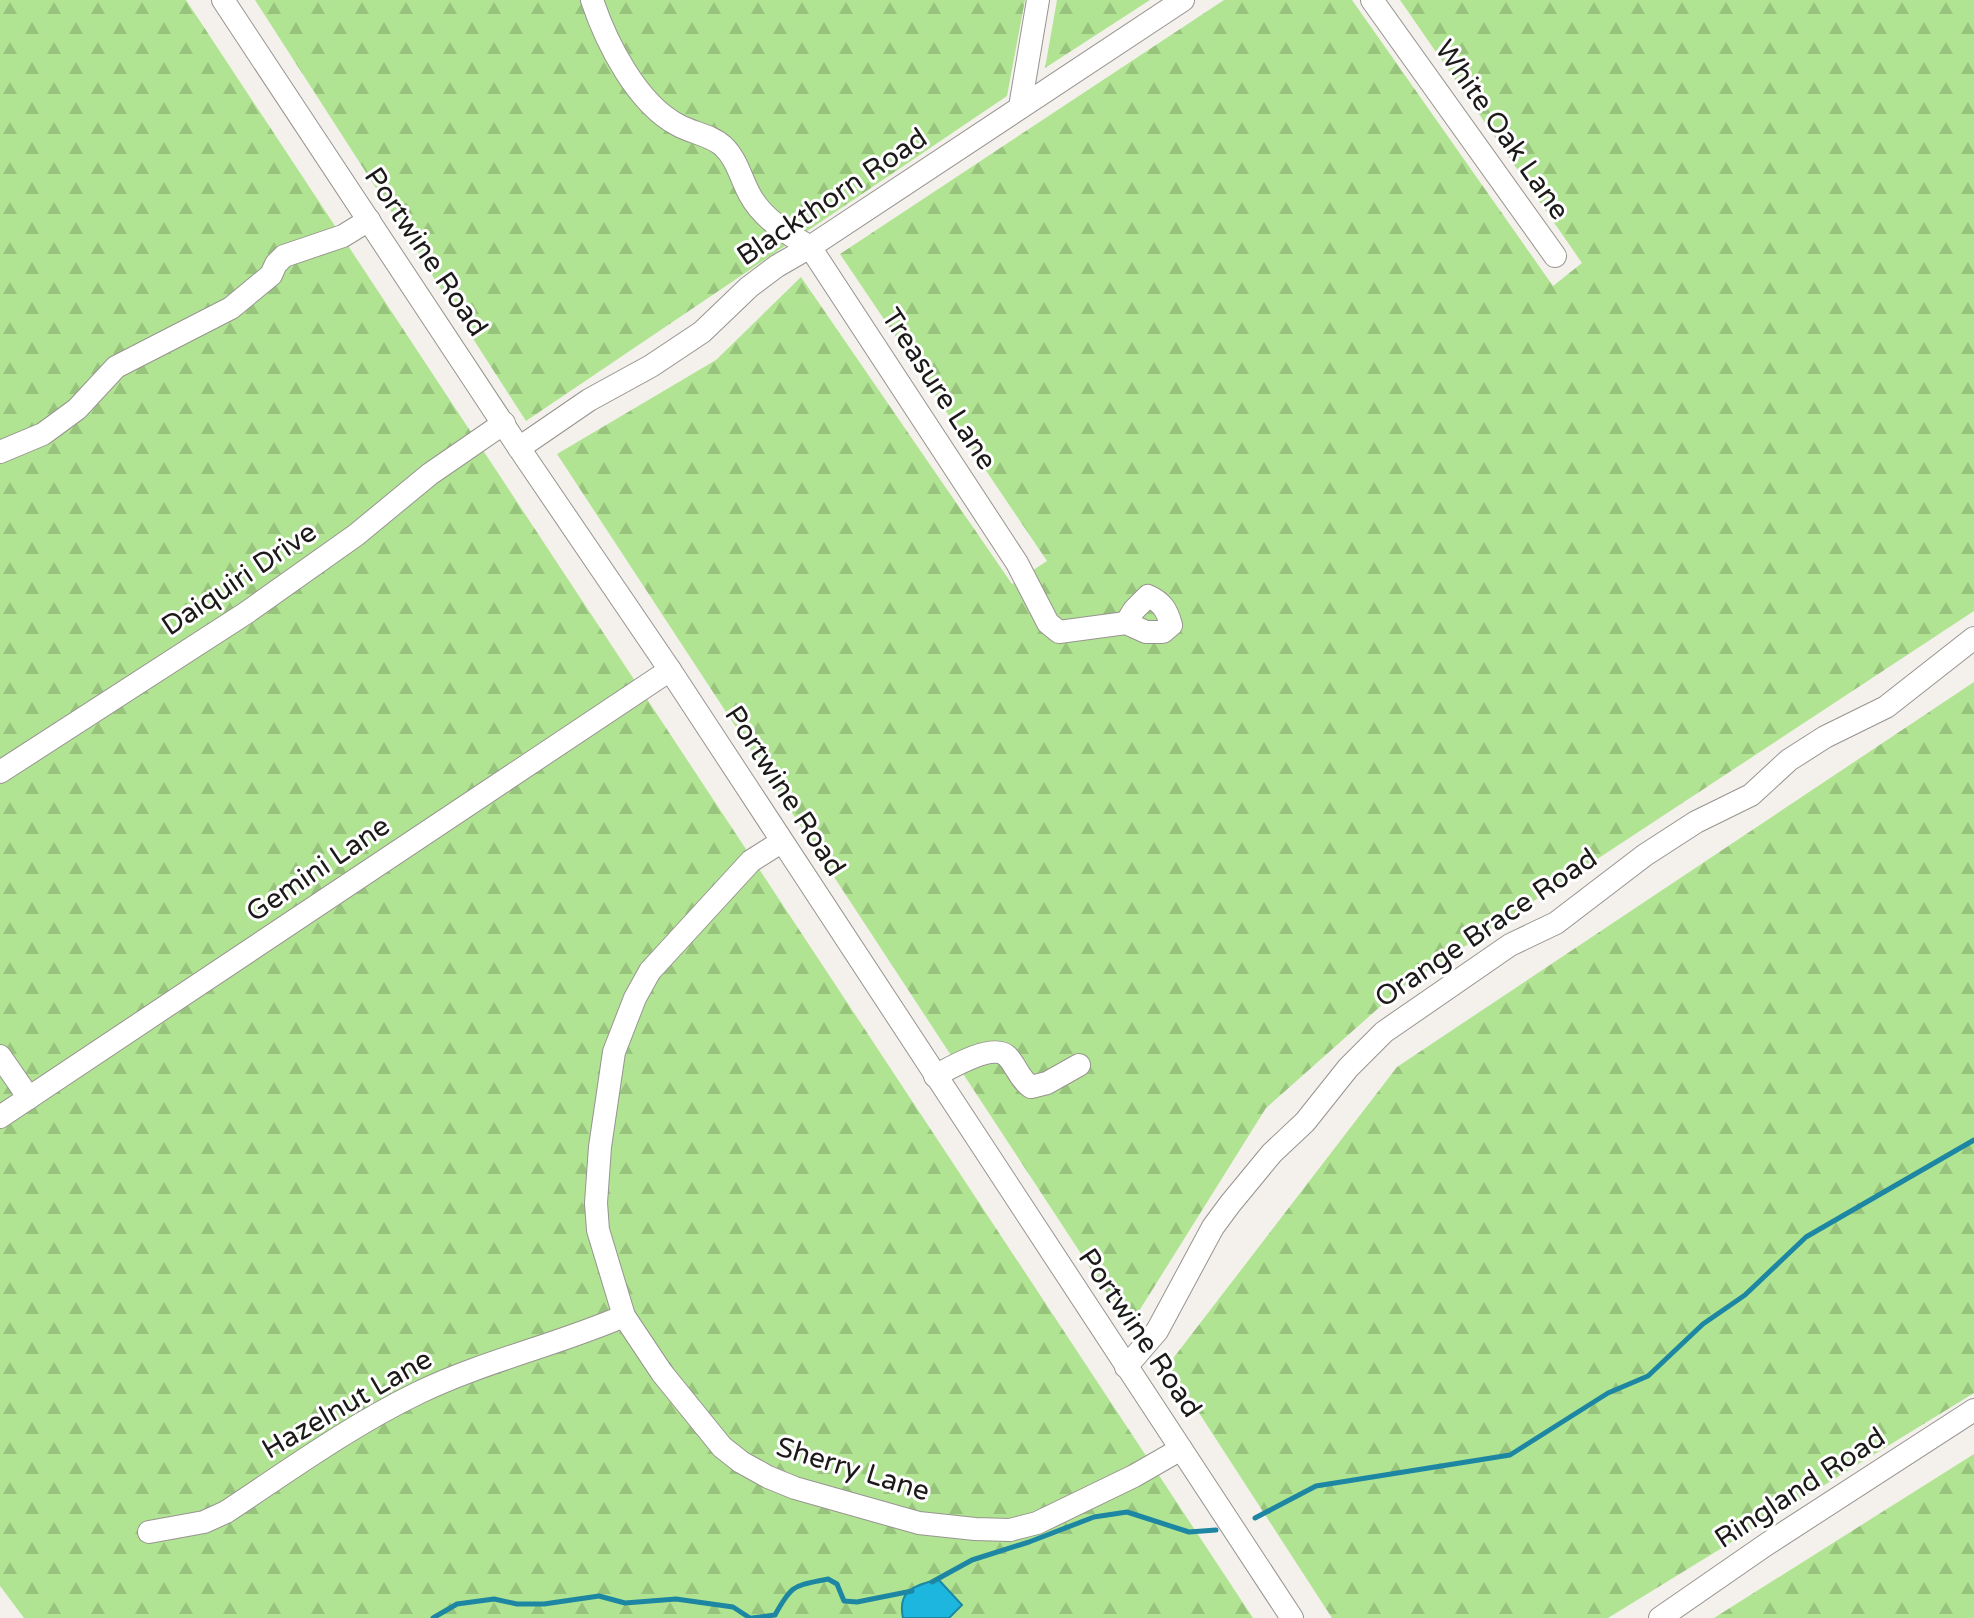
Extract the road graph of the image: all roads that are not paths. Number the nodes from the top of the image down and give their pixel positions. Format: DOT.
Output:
graph roads {
  1 [pos="223,0"];
  2 [pos="592,0"];
  3 [pos="1038,0"];
  4 [pos="1183,0"];
  5 [pos="1372,0"];
  6 [pos="1020,107"];
  7 [pos="369,220"];
  8 [pos="810,247"];
  9 [pos="1555,256"];
  10 [pos="504,423"];
  11 [pos="519,448"];
  12 [pos="0,452"];
  13 [pos="1126,623"];
  14 [pos="1974,638"];
  15 [pos="670,670"];
  16 [pos="0,772"];
  17 [pos="781,842"];
  18 [pos="0,1056"];
  19 [pos="1079,1065"];
  20 [pos="935,1076"];
  21 [pos="29,1098"];
  22 [pos="0,1117"];
  23 [pos="624,1316"];
  24 [pos="1126,1367"];
  25 [pos="1974,1410"];
  26 [pos="1181,1449"];
  27 [pos="149,1532"];
  28 [pos="1292,1618"];
  29 [pos="1660,1618"];
  1 -- 7 [label="street, Portwine Road"];
  2 -- 8 [label="street"];
  3 -- 6 [label="street"];
  4 -- 6 [label="street, Blackthorn Road"];
  5 -- 9 [label="street, White Oak Lane"];
  6 -- 8 [label="street, Blackthorn Road"];
  7 -- 10 [label="street, Portwine Road"];
  7 -- 12 [label="street"];
  8 -- 11 [label="street, Blackthorn Road"];
  8 -- 13 [label="street, Treasure Lane"];
  10 -- 11 [label="street, Portwine Road"];
  10 -- 16 [label="street, Daiquiri Drive"];
  11 -- 15 [label="street, Portwine Road"];
  14 -- 24 [label="street, Orange Brace Road"];
  15 -- 17 [label="street, Portwine Road"];
  15 -- 21 [label="street, Gemini Lane"];
  17 -- 20 [label="street, Portwine Road"];
  17 -- 23 [label="street, Sherry Lane"];
  18 -- 21 [label="street"];
  19 -- 20 [label="street"];
  20 -- 24 [label="street, Portwine Road"];
  21 -- 22 [label="street, Gemini Lane"];
  23 -- 26 [label="street, Sherry Lane"];
  23 -- 27 [label="street, Hazelnut Lane"];
  24 -- 26 [label="street, Portwine Road"];
  25 -- 29 [label="street, Ringland Road"];
  26 -- 28 [label="street, Portwine Road"];
}
